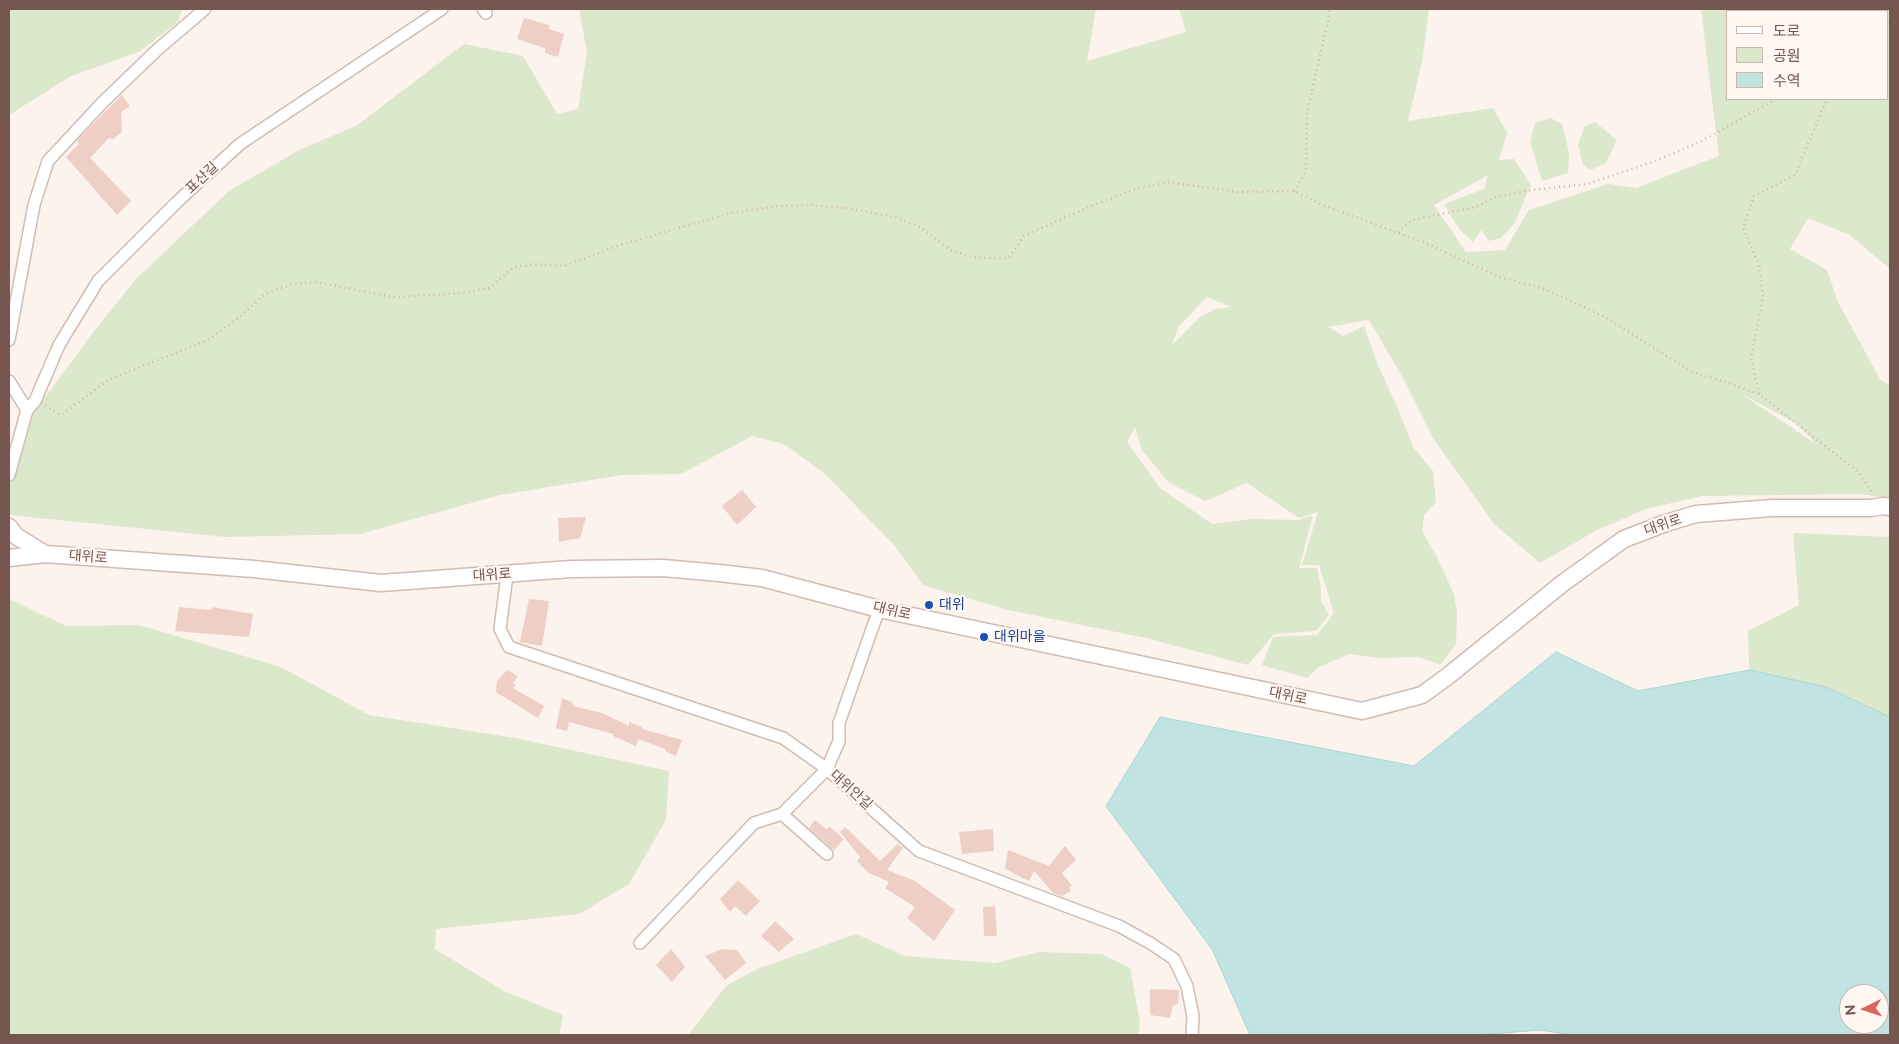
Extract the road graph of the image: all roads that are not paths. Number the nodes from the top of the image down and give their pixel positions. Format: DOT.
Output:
graph roads {
  1 [pos="205,9"];
  2 [pos="442,9"];
  3 [pos="9,340"];
  4 [pos="9,381"];
  5 [pos="27,410"];
  6 [pos="9,474"];
  7 [pos="1887,507"];
  8 [pos="9,526"];
  9 [pos="44,554"];
  10 [pos="9,558"];
  11 [pos="507,575"];
  12 [pos="879,609"];
  13 [pos="827,769"];
  14 [pos="782,814"];
  15 [pos="828,854"];
  16 [pos="640,943"];
  17 [pos="1192,1035"];
  1 -- 3 [label="street"];
  2 -- 5 [label="street, 표산길"];
  4 -- 5 [label="street"];
  5 -- 6 [label="street, 표산길"];
  7 -- 12 [label="main road, 대위로"];
  8 -- 9 [label="main road"];
  9 -- 10 [label="main road, 대위로"];
  9 -- 11 [label="main road, 대위로"];
  11 -- 12 [label="main road, 대위로"];
  11 -- 13 [label="street, 대위안길"];
  12 -- 13 [label="street"];
  13 -- 14 [label="street"];
  13 -- 17 [label="street, 대위안길"];
  14 -- 15 [label="street"];
  14 -- 16 [label="street"];
}
